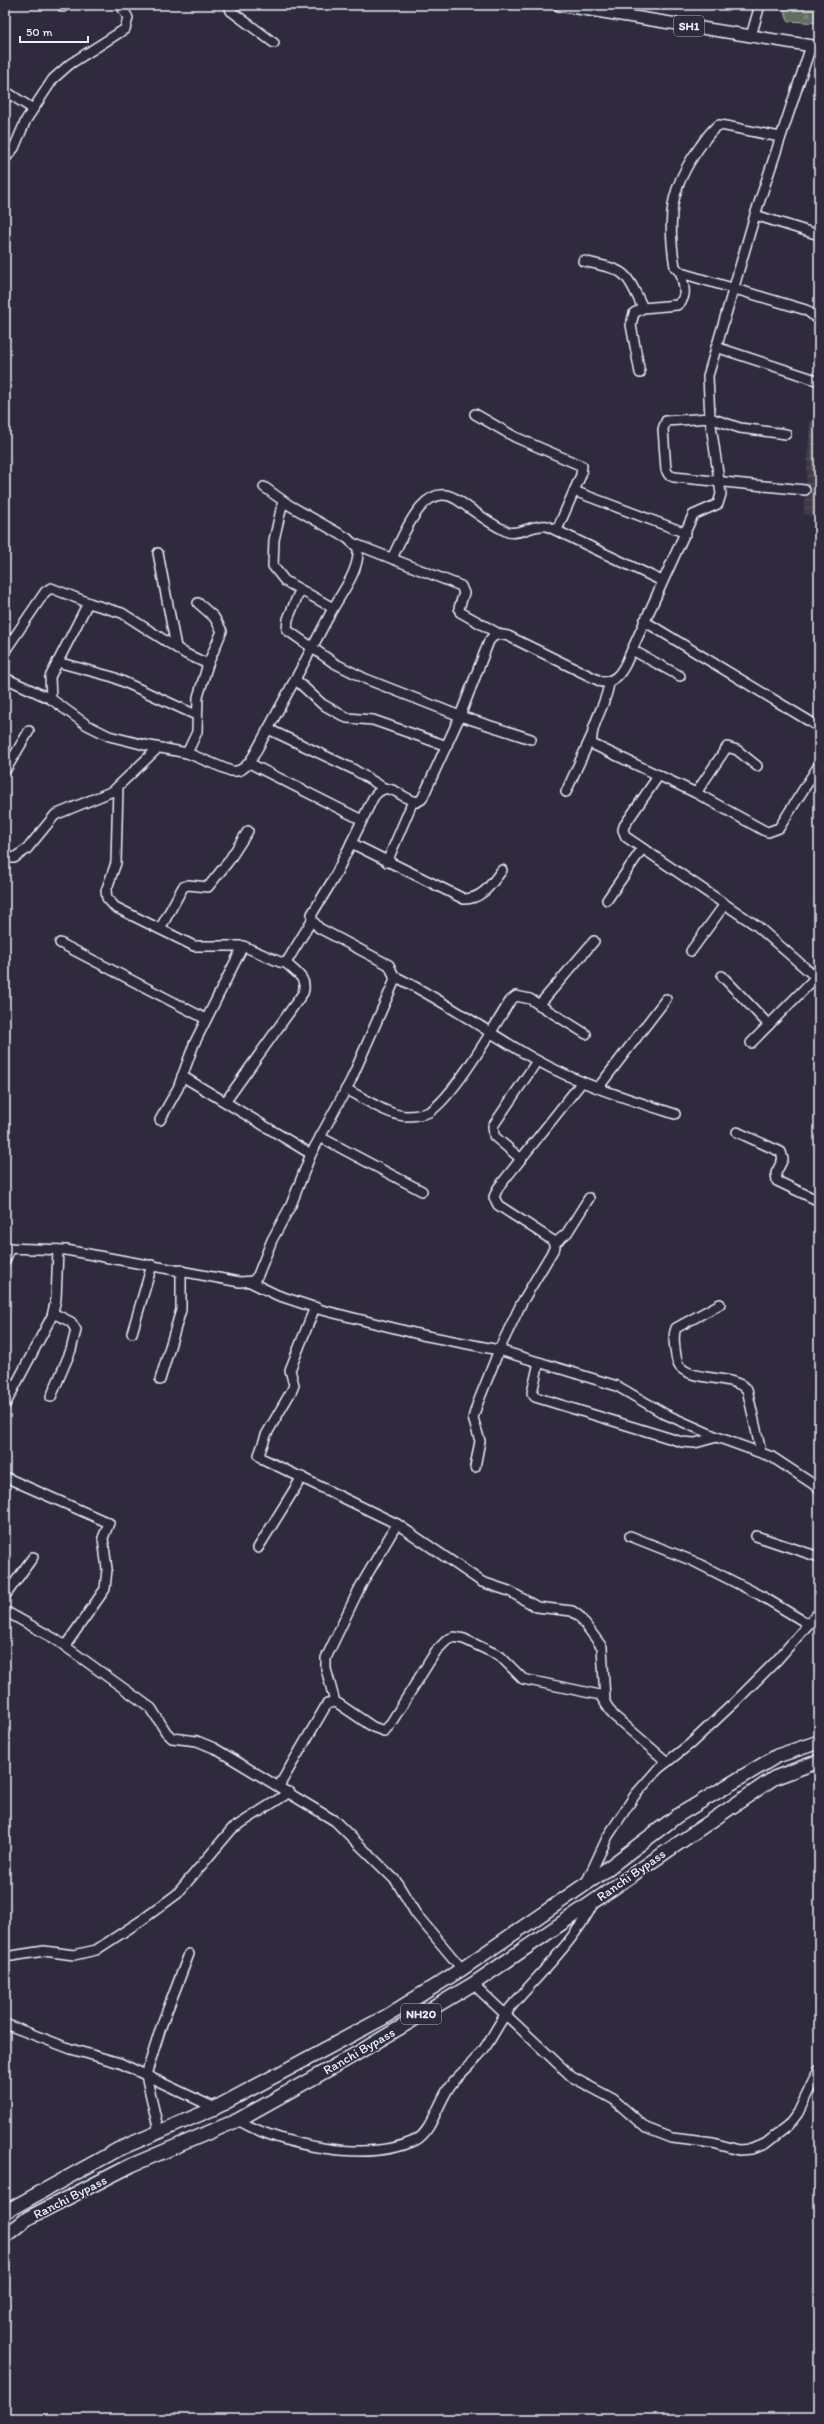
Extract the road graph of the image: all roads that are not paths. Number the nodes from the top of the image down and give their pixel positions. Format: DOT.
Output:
graph roads {
  1 [pos="121,5"];
  2 [pos="229,5"];
  3 [pos="559,5"];
  4 [pos="760,5"];
  5 [pos="751,36"];
  6 [pos="274,43"];
  7 [pos="815,47"];
  8 [pos="5,91"];
  9 [pos="33,109"];
  10 [pos="780,137"];
  11 [pos="5,159"];
  12 [pos="755,215"];
  13 [pos="819,234"];
  14 [pos="583,261"];
  15 [pos="681,273"];
  16 [pos="733,289"];
  17 [pos="643,308"];
  18 [pos="819,320"];
  19 [pos="716,347"];
  20 [pos="640,373"];
  21 [pos="819,381"];
  22 [pos="474,414"];
  23 [pos="710,418"];
  24 [pos="786,434"];
  25 [pos="720,482"];
  26 [pos="264,488"];
  27 [pos="805,490"];
  28 [pos="574,491"];
  29 [pos="283,501"];
  30 [pos="557,530"];
  31 [pos="686,532"];
  32 [pos="355,544"];
  33 [pos="158,554"];
  34 [pos="392,558"];
  35 [pos="662,581"];
  36 [pos="300,590"];
  37 [pos="88,603"];
  38 [pos="198,603"];
  39 [pos="333,608"];
  40 [pos="644,621"];
  41 [pos="499,634"];
  42 [pos="176,647"];
  43 [pos="313,647"];
  44 [pos="632,650"];
  45 [pos="5,651"];
  46 [pos="57,662"];
  47 [pos="208,664"];
  48 [pos="680,676"];
  49 [pos="5,678"];
  50 [pos="295,679"];
  51 [pos="609,682"];
  52 [pos="51,699"];
  53 [pos="196,715"];
  54 [pos="460,716"];
  55 [pos="819,727"];
  56 [pos="268,729"];
  57 [pos="29,732"];
  58 [pos="591,737"];
  59 [pos="531,739"];
  60 [pos="447,746"];
  61 [pos="158,748"];
  62 [pos="187,753"];
  63 [pos="249,763"];
  64 [pos="819,765"];
  65 [pos="756,766"];
  66 [pos="5,771"];
  67 [pos="659,776"];
  68 [pos="118,787"];
  69 [pos="384,788"];
  70 [pos="566,792"];
  71 [pos="696,793"];
  72 [pos="413,801"];
  73 [pos="362,820"];
  74 [pos="248,831"];
  75 [pos="351,842"];
  76 [pos="642,850"];
  77 [pos="5,858"];
  78 [pos="387,862"];
  79 [pos="502,870"];
  80 [pos="607,900"];
  81 [pos="725,904"];
  82 [pos="312,920"];
  83 [pos="160,929"];
  84 [pos="594,941"];
  85 [pos="60,943"];
  86 [pos="244,946"];
  87 [pos="691,951"];
  88 [pos="286,963"];
  89 [pos="394,976"];
  90 [pos="722,976"];
  91 [pos="818,978"];
  92 [pos="666,999"];
  93 [pos="539,1005"];
  94 [pos="206,1019"];
  95 [pos="769,1025"];
  96 [pos="490,1033"];
  97 [pos="586,1034"];
  98 [pos="751,1043"];
  99 [pos="537,1060"];
  100 [pos="182,1076"];
  101 [pos="582,1082"];
  102 [pos="598,1088"];
  103 [pos="346,1089"];
  104 [pos="226,1101"];
  105 [pos="675,1114"];
  106 [pos="160,1120"];
  107 [pos="737,1132"];
  108 [pos="320,1137"];
  109 [pos="311,1154"];
  110 [pos="521,1159"];
  111 [pos="422,1191"];
  112 [pos="589,1198"];
  113 [pos="819,1201"];
  114 [pos="555,1243"];
  115 [pos="8,1248"];
  116 [pos="58,1250"];
  117 [pos="5,1261"];
  118 [pos="152,1265"];
  119 [pos="181,1270"];
  120 [pos="250,1282"];
  121 [pos="720,1304"];
  122 [pos="315,1307"];
  123 [pos="53,1313"];
  124 [pos="132,1333"];
  125 [pos="499,1350"];
  126 [pos="539,1362"];
  127 [pos="160,1380"];
  128 [pos="9,1389"];
  129 [pos="51,1397"];
  130 [pos="5,1406"];
  131 [pos="717,1437"];
  132 [pos="761,1452"];
  133 [pos="475,1467"];
  134 [pos="5,1477"];
  135 [pos="302,1477"];
  136 [pos="819,1488"];
  137 [pos="397,1524"];
  138 [pos="630,1536"];
  139 [pos="756,1536"];
  140 [pos="258,1548"];
  141 [pos="33,1557"];
  142 [pos="819,1557"];
  143 [pos="5,1596"];
  144 [pos="5,1611"];
  145 [pos="819,1612"];
  146 [pos="808,1624"];
  147 [pos="65,1646"];
  148 [pos="605,1700"];
  149 [pos="335,1702"];
  150 [pos="819,1742"];
  151 [pos="819,1761"];
  152 [pos="667,1762"];
  153 [pos="279,1786"];
  154 [pos="290,1792"];
  155 [pos="585,1884"];
  156 [pos="594,1901"];
  157 [pos="189,1954"];
  158 [pos="5,1957"];
  159 [pos="462,1969"];
  160 [pos="473,1984"];
  161 [pos="506,2014"];
  162 [pos="5,2024"];
  163 [pos="819,2069"];
  164 [pos="146,2075"];
  165 [pos="215,2108"];
  166 [pos="238,2120"];
  167 [pos="159,2132"];
  168 [pos="5,2212"];
  169 [pos="5,2236"];
  1 -- 9 [label="street"];
  2 -- 6 [label="street"];
  3 -- 5 [label="main road, SH1"];
  4 -- 5 [label="street"];
  5 -- 7 [label="main road, SH1"];
  7 -- 10 [label="street"];
  8 -- 9 [label="street"];
  9 -- 11 [label="street"];
  10 -- 12 [label="street"];
  10 -- 15 [label="street"];
  12 -- 13 [label="street"];
  12 -- 16 [label="street"];
  14 -- 17 [label="street"];
  15 -- 16 [label="street"];
  15 -- 17 [label="street"];
  16 -- 18 [label="street"];
  16 -- 19 [label="street"];
  17 -- 20 [label="street"];
  19 -- 21 [label="street"];
  19 -- 23 [label="street"];
  22 -- 28 [label="street"];
  23 -- 24 [label="street"];
  23 -- 25 [label="street"];
  23 -- 25 [label="street"];
  25 -- 27 [label="street"];
  25 -- 31 [label="street"];
  26 -- 29 [label="street"];
  28 -- 30 [label="street"];
  28 -- 31 [label="street"];
  29 -- 32 [label="street"];
  29 -- 36 [label="street"];
  30 -- 34 [label="street"];
  30 -- 35 [label="street"];
  31 -- 35 [label="street"];
  32 -- 34 [label="street"];
  32 -- 39 [label="street"];
  33 -- 42 [label="street"];
  34 -- 41 [label="street"];
  35 -- 40 [label="street"];
  36 -- 39 [label="street"];
  36 -- 43 [label="street"];
  37 -- 42 [label="street"];
  37 -- 45 [label="street"];
  37 -- 46 [label="street"];
  38 -- 47 [label="street"];
  39 -- 43 [label="street"];
  40 -- 44 [label="street"];
  40 -- 55 [label="street"];
  41 -- 51 [label="street"];
  41 -- 54 [label="street"];
  42 -- 47 [label="street"];
  43 -- 50 [label="street"];
  43 -- 54 [label="street"];
  44 -- 48 [label="street"];
  44 -- 51 [label="street"];
  46 -- 52 [label="street"];
  46 -- 53 [label="street"];
  47 -- 53 [label="street"];
  49 -- 52 [label="street"];
  50 -- 56 [label="street"];
  50 -- 60 [label="street"];
  51 -- 58 [label="street"];
  52 -- 61 [label="street"];
  53 -- 62 [label="street"];
  54 -- 59 [label="street"];
  54 -- 60 [label="street"];
  56 -- 63 [label="street"];
  56 -- 69 [label="street"];
  57 -- 66 [label="street"];
  58 -- 67 [label="street"];
  58 -- 70 [label="street"];
  60 -- 72 [label="street"];
  61 -- 62 [label="street"];
  61 -- 68 [label="street"];
  62 -- 63 [label="street"];
  63 -- 73 [label="street"];
  64 -- 71 [label="street"];
  65 -- 71 [label="street"];
  67 -- 71 [label="street"];
  67 -- 76 [label="street"];
  68 -- 77 [label="street"];
  68 -- 83 [label="street"];
  69 -- 72 [label="street"];
  69 -- 73 [label="street"];
  72 -- 78 [label="street"];
  73 -- 75 [label="street"];
  74 -- 83 [label="street"];
  75 -- 78 [label="street"];
  75 -- 82 [label="street"];
  76 -- 80 [label="street"];
  76 -- 81 [label="street"];
  78 -- 79 [label="street"];
  81 -- 87 [label="street"];
  81 -- 91 [label="street"];
  82 -- 88 [label="street"];
  82 -- 89 [label="street"];
  83 -- 86 [label="street"];
  84 -- 93 [label="street"];
  85 -- 94 [label="street"];
  86 -- 88 [label="street"];
  86 -- 94 [label="street"];
  88 -- 104 [label="street"];
  89 -- 96 [label="street"];
  89 -- 103 [label="street"];
  90 -- 95 [label="street"];
  91 -- 95 [label="street"];
  92 -- 102 [label="street"];
  93 -- 96 [label="street"];
  93 -- 97 [label="street"];
  94 -- 100 [label="street"];
  95 -- 98 [label="street"];
  96 -- 99 [label="street"];
  96 -- 103 [label="street"];
  99 -- 101 [label="street"];
  99 -- 110 [label="street"];
  100 -- 104 [label="street"];
  100 -- 106 [label="street"];
  101 -- 102 [label="street"];
  101 -- 110 [label="street"];
  102 -- 105 [label="street"];
  103 -- 108 [label="street"];
  104 -- 109 [label="street"];
  107 -- 113 [label="street"];
  108 -- 109 [label="street"];
  108 -- 111 [label="street"];
  109 -- 120 [label="street"];
  110 -- 114 [label="street"];
  112 -- 114 [label="street"];
  114 -- 125 [label="street"];
  115 -- 116 [label="street"];
  115 -- 117 [label="street"];
  116 -- 118 [label="street"];
  116 -- 123 [label="street"];
  118 -- 119 [label="street"];
  118 -- 124 [label="street"];
  119 -- 120 [label="street"];
  119 -- 127 [label="street"];
  120 -- 122 [label="street"];
  121 -- 132 [label="street"];
  122 -- 125 [label="street"];
  122 -- 135 [label="street"];
  123 -- 128 [label="street"];
  123 -- 129 [label="street"];
  125 -- 126 [label="street"];
  125 -- 133 [label="street"];
  126 -- 131 [label="street"];
  126 -- 131 [label="street"];
  128 -- 130 [label="street"];
  131 -- 132 [label="street"];
  132 -- 136 [label="street"];
  134 -- 147 [label="street"];
  135 -- 137 [label="street"];
  135 -- 140 [label="street"];
  137 -- 148 [label="street"];
  137 -- 149 [label="street"];
  138 -- 146 [label="street"];
  139 -- 142 [label="street"];
  141 -- 143 [label="street"];
  144 -- 147 [label="street"];
  145 -- 146 [label="street"];
  146 -- 152 [label="street"];
  147 -- 153 [label="street"];
  148 -- 149 [label="street"];
  148 -- 152 [label="street"];
  149 -- 153 [label="street"];
  150 -- 155 [label="highway, Ranchi Bypass / NH20"];
  151 -- 156 [label="highway, Ranchi Bypass / NH20"];
  152 -- 155 [label="street"];
  153 -- 154 [label="street"];
  154 -- 158 [label="street"];
  154 -- 159 [label="street"];
  155 -- 159 [label="highway, Ranchi Bypass / NH20"];
  156 -- 160 [label="highway, Ranchi Bypass / NH20"];
  156 -- 161 [label="street"];
  157 -- 164 [label="street"];
  159 -- 165 [label="highway, Ranchi Bypass / NH20"];
  160 -- 161 [label="street"];
  160 -- 166 [label="highway, Ranchi Bypass / NH20"];
  161 -- 163 [label="street"];
  161 -- 166 [label="street"];
  162 -- 164 [label="street"];
  164 -- 165 [label="street"];
  164 -- 167 [label="street"];
  165 -- 167 [label="highway, Ranchi Bypass / NH20"];
  166 -- 169 [label="highway, Ranchi Bypass / NH20"];
  167 -- 168 [label="highway, Ranchi Bypass / NH20"];
}
